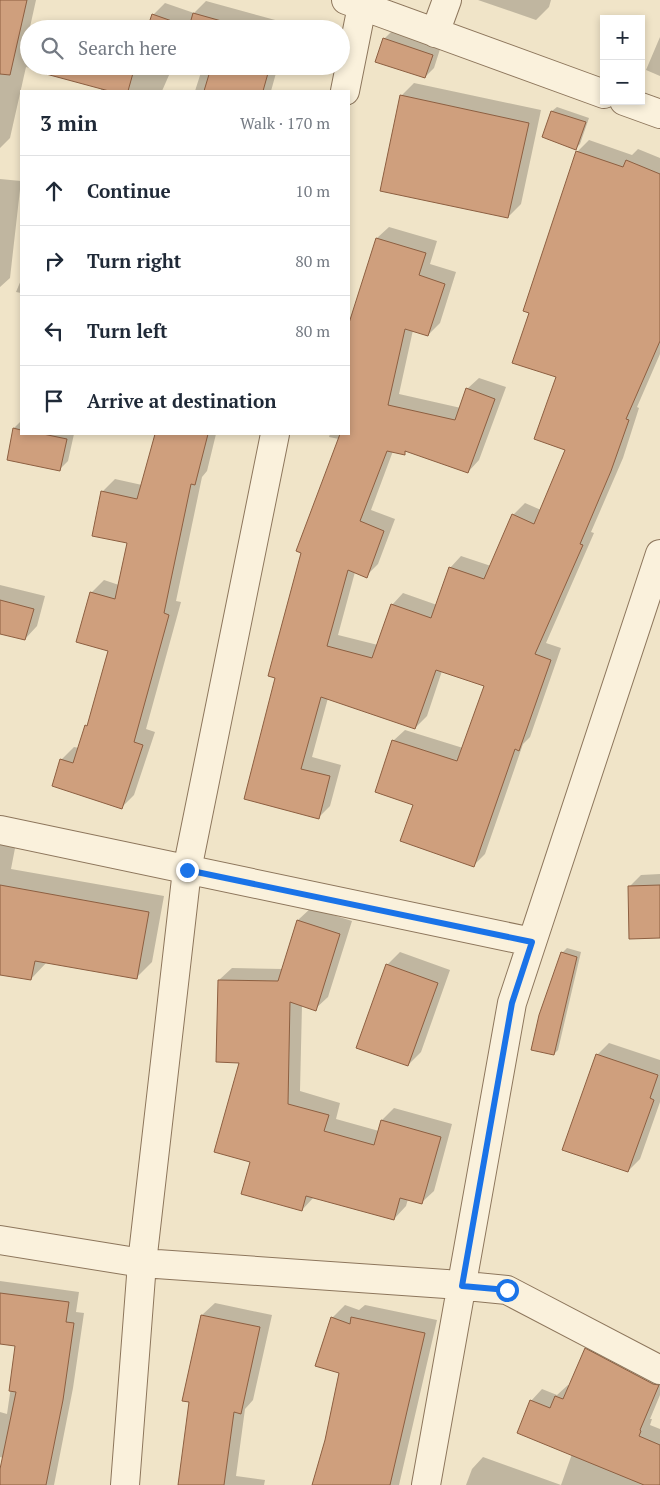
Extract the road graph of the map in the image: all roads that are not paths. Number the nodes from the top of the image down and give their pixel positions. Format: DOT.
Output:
graph roads {
  1 [pos="447,0"];
  2 [pos="354,3"];
  3 [pos="435,33"];
  4 [pos="350,42"];
  5 [pos="347,75"];
  6 [pos="345,90"];
  7 [pos="600,93"];
  8 [pos="635,105"];
  9 [pos="660,114"];
  10 [pos="275,435"];
  11 [pos="660,554"];
  12 [pos="0,830"];
  13 [pos="187,870"];
  14 [pos="532,942"];
  15 [pos="0,1240"];
  16 [pos="142,1264"];
  17 [pos="462,1286"];
  18 [pos="660,1370"];
  19 [pos="125,1485"];
  20 [pos="426,1485"];
  1 -- 3 [label="street"];
  2 -- 3 [label="street"];
  2 -- 4 [label="street"];
  3 -- 7 [label="street"];
  5 -- 6 [label="street"];
  8 -- 9 [label="street"];
  10 -- 13 [label="street"];
  11 -- 14 [label="street"];
  12 -- 13 [label="street"];
  13 -- 14 [label="street"];
  13 -- 16 [label="street"];
  14 -- 17 [label="street"];
  15 -- 16 [label="street"];
  16 -- 17 [label="street"];
  16 -- 19 [label="street"];
  17 -- 18 [label="street"];
  17 -- 20 [label="street"];
}
